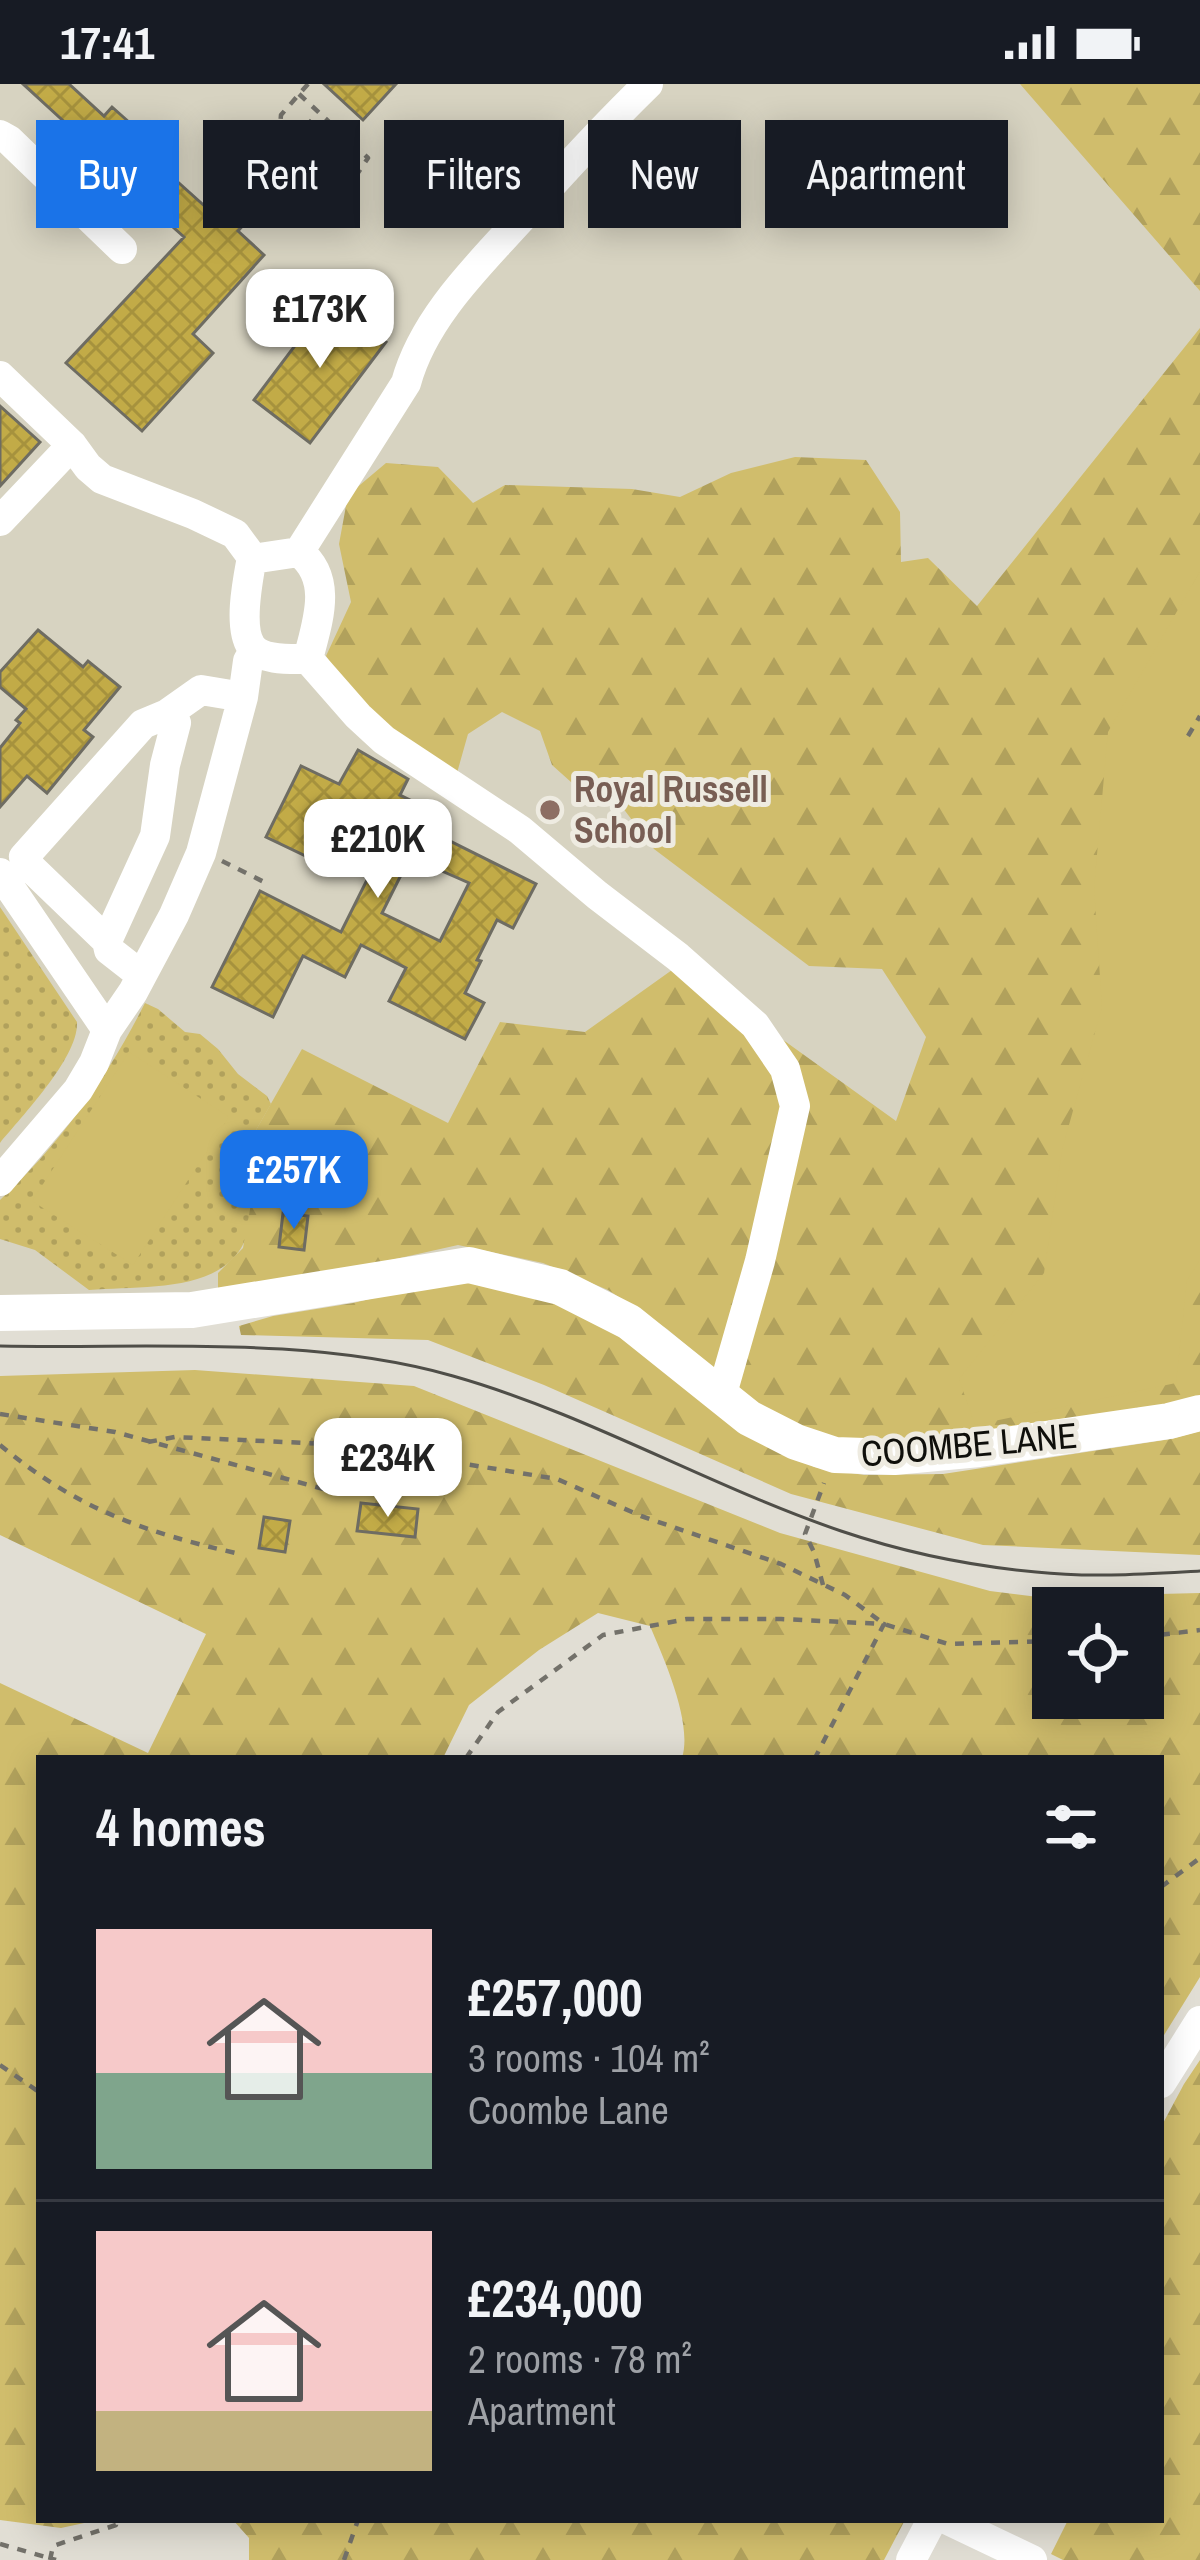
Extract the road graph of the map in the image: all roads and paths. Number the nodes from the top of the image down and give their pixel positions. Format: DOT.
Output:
graph roads {
  1 [pos="308,84"];
  2 [pos="635,88"];
  3 [pos="299,94"];
  4 [pos="281,120"];
  5 [pos="327,120"];
  6 [pos="0,135"];
  7 [pos="122,249"];
  8 [pos="0,376"];
  9 [pos="72,446"];
  10 [pos="0,521"];
  11 [pos="299,552"];
  12 [pos="252,557"];
  13 [pos="254,651"];
  14 [pos="308,659"];
  15 [pos="243,697"];
  16 [pos="167,714"];
  17 [pos="1200,716"];
  18 [pos="1188,736"];
  19 [pos="0,873"];
  20 [pos="107,940"];
  21 [pos="141,976"];
  22 [pos="107,1030"];
  23 [pos="0,1180"];
  24 [pos="0,1313"];
  25 [pos="721,1397"];
  26 [pos="1200,1413"];
  27 [pos="0,1414"];
  28 [pos="148,1442"];
  29 [pos="0,1445"];
  30 [pos="835,1455"];
  31 [pos="328,1490"];
  32 [pos="240,1553"];
  33 [pos="824,1586"];
  34 [pos="884,1624"];
  35 [pos="1200,1630"];
  36 [pos="1164,1634"];
  37 [pos="1032,1642"];
  38 [pos="468,1755"];
  39 [pos="817,1755"];
  40 [pos="1200,1858"];
  41 [pos="1164,1885"];
  42 [pos="1200,2021"];
  43 [pos="0,2065"];
  44 [pos="1164,2078"];
  45 [pos="36,2090"];
  46 [pos="116,2523"];
  47 [pos="357,2523"];
  48 [pos="930,2523"];
  49 [pos="954,2523"];
  50 [pos="0,2544"];
  51 [pos="52,2559"];
  52 [pos="344,2560"];
  53 [pos="911,2560"];
  54 [pos="1032,2560"];
  1 -- 3 [label="path"];
  2 -- 11 [label="street"];
  3 -- 4 [label="path"];
  3 -- 5 [label="path"];
  6 -- 7 [label="street"];
  8 -- 9 [label="street"];
  9 -- 10 [label="street"];
  9 -- 12 [label="street"];
  11 -- 12 [label="street"];
  11 -- 14 [label="street"];
  12 -- 13 [label="street"];
  13 -- 14 [label="street"];
  13 -- 15 [label="street"];
  14 -- 25 [label="street"];
  15 -- 16 [label="street"];
  15 -- 21 [label="street"];
  16 -- 20 [label="street"];
  16 -- 20 [label="street"];
  17 -- 18 [label="path"];
  19 -- 22 [label="street"];
  20 -- 21 [label="street"];
  21 -- 22 [label="street"];
  22 -- 23 [label="street"];
  24 -- 25 [label="main road, COOMBE LANE"];
  25 -- 30 [label="main road, COOMBE LANE"];
  26 -- 30 [label="main road, COOMBE LANE"];
  27 -- 28 [label="path"];
  28 -- 31 [label="path"];
  28 -- 33 [label="path"];
  29 -- 32 [label="path"];
  30 -- 33 [label="path"];
  33 -- 34 [label="path"];
  34 -- 37 [label="path"];
  34 -- 38 [label="path"];
  34 -- 39 [label="path"];
  35 -- 36 [label="path"];
  40 -- 41 [label="path"];
  42 -- 44 [label="street"];
  43 -- 45 [label="path"];
  46 -- 51 [label="path"];
  47 -- 52 [label="path"];
  48 -- 53 [label="street"];
  49 -- 54 [label="street"];
  50 -- 51 [label="path"];
}
